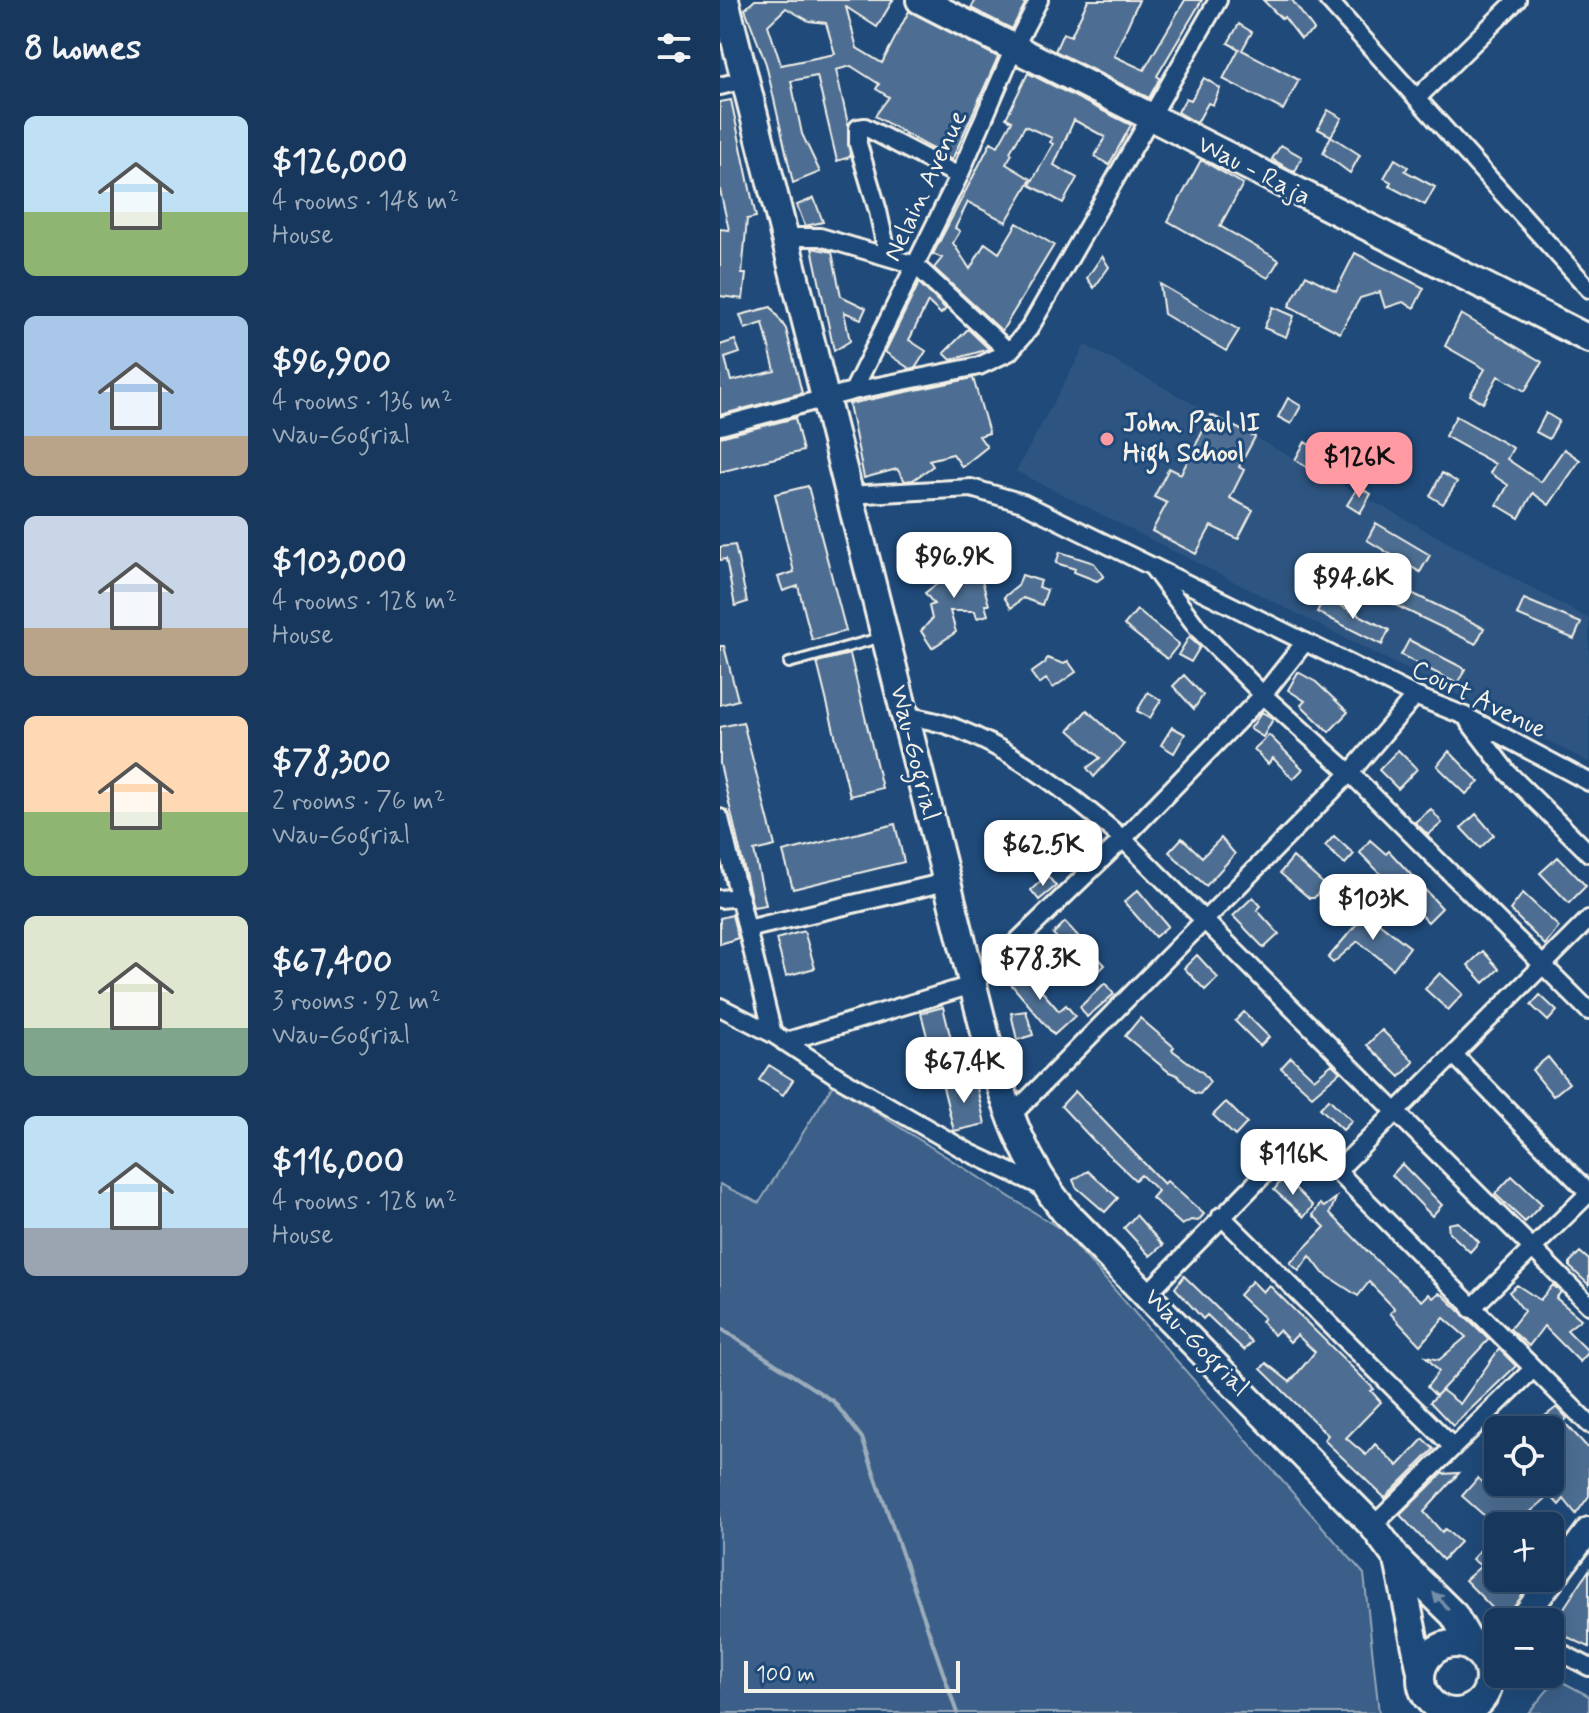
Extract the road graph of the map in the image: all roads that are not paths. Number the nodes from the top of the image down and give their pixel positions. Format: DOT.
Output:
graph roads {
  1 [pos="725,0"];
  2 [pos="920,0"];
  3 [pos="1039,0"];
  4 [pos="1218,0"];
  5 [pos="1328,0"];
  6 [pos="1517,0"];
  7 [pos="1014,48"];
  8 [pos="732,83"];
  9 [pos="1417,98"];
  10 [pos="1151,118"];
  11 [pos="959,176"];
  12 [pos="786,237"];
  13 [pos="888,257"];
  14 [pos="915,265"];
  15 [pos="1589,289"];
  16 [pos="1589,339"];
  17 [pos="1009,352"];
  18 [pos="853,391"];
  19 [pos="826,400"];
  20 [pos="720,426"];
  21 [pos="848,495"];
  22 [pos="1149,563"];
  23 [pos="884,637"];
  24 [pos="1305,642"];
  25 [pos="789,663"];
  26 [pos="1263,695"];
  27 [pos="1415,696"];
  28 [pos="904,715"];
  29 [pos="1465,716"];
  30 [pos="1350,773"];
  31 [pos="1589,782"];
  32 [pos="720,818"];
  33 [pos="1123,839"];
  34 [pos="1589,853"];
  35 [pos="946,882"];
  36 [pos="740,897"];
  37 [pos="720,899"];
  38 [pos="1589,919"];
  39 [pos="1206,921"];
  40 [pos="747,929"];
  41 [pos="1543,966"];
  42 [pos="972,985"];
  43 [pos="720,1007"];
  44 [pos="1589,1011"];
  45 [pos="779,1038"];
  46 [pos="1455,1056"];
  47 [pos="1398,1112"];
  48 [pos="1010,1117"];
  49 [pos="1337,1171"];
  50 [pos="1047,1189"];
  51 [pos="1221,1216"];
  52 [pos="1532,1250"];
  53 [pos="1148,1293"];
  54 [pos="1589,1305"];
  55 [pos="1471,1309"];
  56 [pos="1532,1370"];
  57 [pos="1589,1424"];
  58 [pos="1453,1447"];
  59 [pos="1373,1526"];
  60 [pos="1589,1530"];
  61 [pos="1398,1560"];
  62 [pos="1530,1608"];
  63 [pos="1484,1652"];
  64 [pos="1484,1653"];
  65 [pos="1564,1654"];
  66 [pos="1589,1667"];
  67 [pos="1421,1678"];
  68 [pos="1486,1688"];
  69 [pos="1469,1710"];
  70 [pos="1417,1713"];
  1 -- 8 [label="main road, Wau-Gogrial"];
  2 -- 7 [label="main road, Wau - Raja"];
  3 -- 7 [label="street, Nelain Avenue"];
  4 -- 10 [label="street"];
  5 -- 9 [label="street"];
  6 -- 9 [label="street"];
  7 -- 10 [label="main road, Wau - Raja"];
  7 -- 11 [label="street, Nelain Avenue"];
  8 -- 12 [label="main road, Wau-Gogrial"];
  9 -- 15 [label="street"];
  10 -- 16 [label="main road, Wau - Raja"];
  10 -- 17 [label="street"];
  11 -- 13 [label="street"];
  11 -- 14 [label="street, Nelain Avenue"];
  12 -- 13 [label="street"];
  12 -- 19 [label="main road, Wau-Gogrial"];
  13 -- 14 [label="street"];
  14 -- 17 [label="street"];
  14 -- 18 [label="street, Nelain Avenue"];
  17 -- 18 [label="street"];
  18 -- 19 [label="street"];
  19 -- 20 [label="street"];
  19 -- 21 [label="main road, Wau-Gogrial"];
  21 -- 22 [label="street, Court Avenue"];
  21 -- 23 [label="main road, Wau-Gogrial"];
  22 -- 24 [label="street, Court Avenue"];
  22 -- 26 [label="street"];
  23 -- 25 [label="lane"];
  23 -- 28 [label="main road, Wau-Gogrial"];
  24 -- 26 [label="street"];
  24 -- 27 [label="street, Court Avenue"];
  26 -- 30 [label="street"];
  26 -- 33 [label="street"];
  27 -- 29 [label="street, Court Avenue"];
  27 -- 30 [label="street"];
  28 -- 33 [label="street"];
  28 -- 35 [label="main road, Wau-Gogrial"];
  29 -- 31 [label="street, Court Avenue"];
  29 -- 34 [label="street"];
  30 -- 39 [label="street"];
  30 -- 41 [label="street"];
  32 -- 36 [label="street"];
  33 -- 39 [label="street"];
  33 -- 42 [label="street"];
  35 -- 40 [label="street"];
  35 -- 42 [label="main road, Wau-Gogrial"];
  36 -- 37 [label="street"];
  36 -- 40 [label="street"];
  38 -- 41 [label="street"];
  39 -- 47 [label="street"];
  39 -- 48 [label="street"];
  40 -- 45 [label="street"];
  41 -- 44 [label="street"];
  41 -- 46 [label="street"];
  42 -- 45 [label="street"];
  42 -- 48 [label="main road, Wau-Gogrial"];
  43 -- 45 [label="street"];
  45 -- 50 [label="street"];
  46 -- 47 [label="street"];
  46 -- 52 [label="street"];
  47 -- 49 [label="street"];
  47 -- 52 [label="street"];
  48 -- 50 [label="main road, Wau-Gogrial"];
  49 -- 51 [label="street"];
  49 -- 55 [label="street"];
  50 -- 53 [label="main road, Wau-Gogrial"];
  51 -- 53 [label="street"];
  51 -- 58 [label="street"];
  52 -- 54 [label="street"];
  52 -- 55 [label="street"];
  53 -- 59 [label="main road, Wau-Gogrial"];
  55 -- 56 [label="street"];
  56 -- 57 [label="street"];
  56 -- 58 [label="street"];
  58 -- 59 [label="street"];
  59 -- 61 [label="main road, Wau-Gogrial"];
  60 -- 62 [label="main road"];
  63 -- 61 [label="main road, Wau-Gogrial, one-way"];
  61 -- 67 [label="main road, Wau-Gogrial"];
  64 -- 67 [label="main road"];
  65 -- 66 [label="street"];
  67 -- 69 [label="main road"];
  67 -- 70 [label="main road, Wau-Gogrial"];
  68 -- 69 [label="main road"];
}
